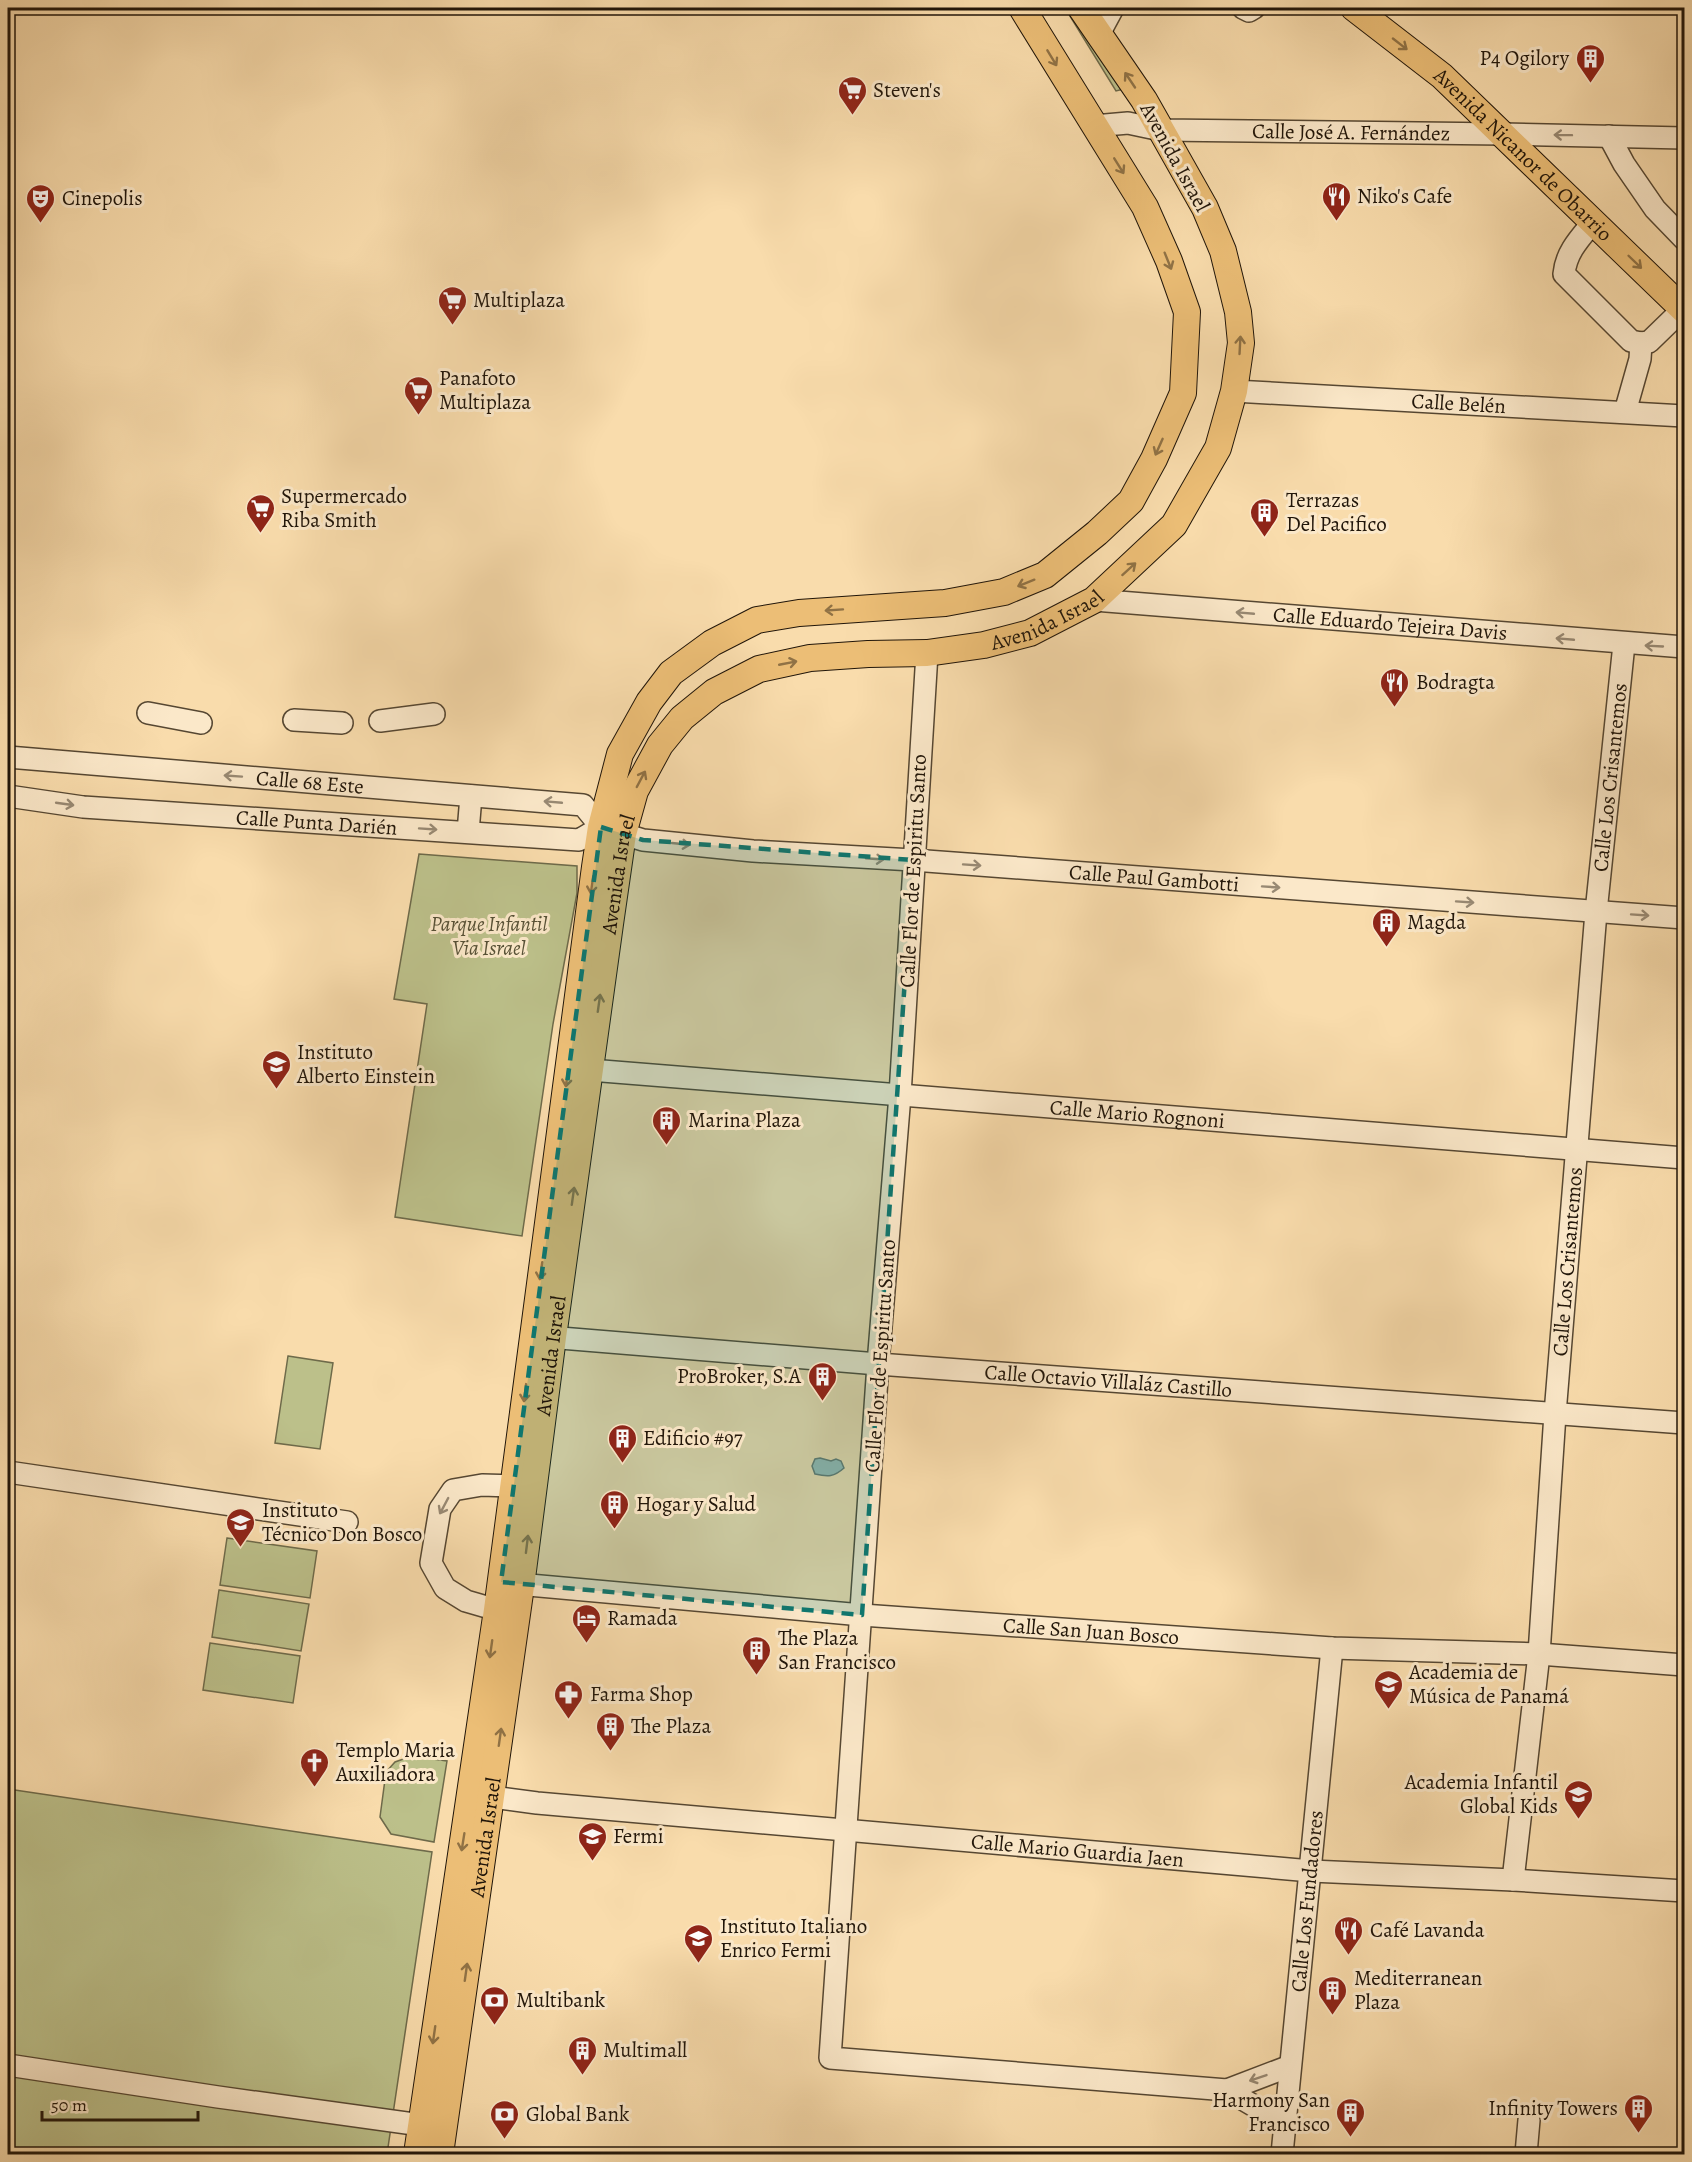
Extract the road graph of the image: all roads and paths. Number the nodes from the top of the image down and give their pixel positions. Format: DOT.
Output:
graph roads {
  1 [pos="1022,8"];
  2 [pos="1081,8"];
  3 [pos="1113,8"];
  4 [pos="1243,8"];
  5 [pos="1254,8"];
  6 [pos="1354,8"];
  7 [pos="1099,34"];
  8 [pos="1094,126"];
  9 [pos="1161,130"];
  10 [pos="1503,134"];
  11 [pos="1609,136"];
  12 [pos="1684,138"];
  13 [pos="1594,221"];
  14 [pos="1684,239"];
  15 [pos="1684,309"];
  16 [pos="1641,343"];
  17 [pos="1234,391"];
  18 [pos="1625,412"];
  19 [pos="1684,416"];
  20 [pos="1094,600"];
  21 [pos="1624,644"];
  22 [pos="1684,647"];
  23 [pos="927,653"];
  24 [pos="148,713"];
  25 [pos="434,714"];
  26 [pos="294,720"];
  27 [pos="380,721"];
  28 [pos="201,723"];
  29 [pos="342,723"];
  30 [pos="8,757"];
  31 [pos="8,796"];
  32 [pos="471,796"];
  33 [pos="612,830"];
  34 [pos="468,832"];
  35 [pos="913,860"];
  36 [pos="1596,912"];
  37 [pos="1684,918"];
  38 [pos="590,1070"];
  39 [pos="900,1095"];
  40 [pos="1577,1150"];
  41 [pos="1684,1158"];
  42 [pos="543,1336"];
  43 [pos="878,1364"];
  44 [pos="1556,1414"];
  45 [pos="1684,1423"];
  46 [pos="8,1472"];
  47 [pos="514,1486"];
  48 [pos="347,1522"];
  49 [pos="511,1584"];
  50 [pos="497,1610"];
  51 [pos="862,1615"];
  52 [pos="1332,1648"];
  53 [pos="1539,1654"];
  54 [pos="1684,1665"];
  55 [pos="481,1796"];
  56 [pos="845,1828"];
  57 [pos="1311,1870"];
  58 [pos="1513,1880"];
  59 [pos="1684,1891"];
  60 [pos="8,2065"];
  61 [pos="1290,2066"];
  62 [pos="1227,2090"];
  63 [pos="1528,2120"];
  64 [pos="1285,2124"];
  65 [pos="422,2125"];
  66 [pos="417,2154"];
  67 [pos="440,2154"];
  68 [pos="1282,2154"];
  69 [pos="1526,2154"];
  1 -- 8 [label="main road, one-way"];
  2 -- 7 [label="main road, Avenida Israel"];
  3 -- 7 [label="street"];
  4 -- 5 [label="street"];
  6 -- 10 [label="main road, Avenida Nicanor de Obarrio, one-way"];
  9 -- 7 [label="main road, Avenida Israel, one-way"];
  8 -- 9 [label="street, Calle José A. Fernández"];
  8 -- 33 [label="main road, Avenida Israel, one-way"];
  9 -- 10 [label="street, Calle José A. Fernández"];
  17 -- 9 [label="main road, Avenida Israel, one-way"];
  11 -- 10 [label="street, Calle José A. Fernández, one-way"];
  10 -- 13 [label="main road, Avenida Nicanor de Obarrio"];
  11 -- 12 [label="street, Calle José A. Fernández"];
  11 -- 14 [label="street"];
  13 -- 15 [label="main road, Avenida Nicanor de Obarrio, one-way"];
  13 -- 16 [label="street"];
  15 -- 16 [label="street"];
  16 -- 18 [label="street"];
  17 -- 18 [label="street, Calle Belén"];
  20 -- 17 [label="main road, Avenida Israel, one-way"];
  18 -- 19 [label="street, Calle Belén"];
  21 -- 20 [label="street, Calle Eduardo Tejeira Davis, one-way"];
  20 -- 23 [label="main road, Avenida Israel"];
  22 -- 21 [label="street, Calle Eduardo Tejeira Davis, one-way"];
  21 -- 36 [label="street, Calle Los Crisantemos"];
  33 -- 23 [label="main road, Avenida Israel, one-way"];
  23 -- 35 [label="street, Calle Flor de Espiritu Santo"];
  24 -- 28 [label="street"];
  25 -- 27 [label="street"];
  26 -- 29 [label="street"];
  32 -- 30 [label="street, Calle 68 Este, one-way"];
  31 -- 34 [label="street, Calle Punta Darién, one-way"];
  33 -- 32 [label="street, Calle 68 Este, one-way"];
  32 -- 34 [label="street"];
  33 -- 34 [label="street, Calle Punta Darién"];
  33 -- 35 [label="street, Calle Paul Gambotti, one-way"];
  38 -- 33 [label="main road, Avenida Israel, one-way"];
  33 -- 42 [label="main road, Avenida Israel, one-way"];
  35 -- 36 [label="street, Calle Paul Gambotti, one-way"];
  35 -- 39 [label="street, Calle Flor de Espiritu Santo"];
  36 -- 37 [label="street, Calle Paul Gambotti, one-way"];
  36 -- 40 [label="street, Calle Los Crisantemos"];
  38 -- 39 [label="street, Calle Mario Rognoni"];
  42 -- 38 [label="main road, Avenida Israel, one-way"];
  39 -- 40 [label="street, Calle Mario Rognoni"];
  39 -- 43 [label="street, Calle Flor de Espiritu Santo"];
  40 -- 41 [label="street, Calle Mario Rognoni"];
  40 -- 44 [label="street, Calle Los Crisantemos"];
  42 -- 43 [label="street, Calle Octavio Villaláz Castillo"];
  42 -- 47 [label="main road, Avenida Israel, one-way"];
  49 -- 42 [label="main road, Avenida Israel, one-way"];
  43 -- 44 [label="street, Calle Octavio Villaláz Castillo"];
  43 -- 51 [label="street, Calle Flor de Espiritu Santo"];
  44 -- 45 [label="street, Calle Octavio Villaláz Castillo"];
  44 -- 53 [label="street, Calle Los Crisantemos"];
  46 -- 48 [label="street"];
  47 -- 49 [label="main road, Avenida Israel"];
  47 -- 50 [label="street, one-way"];
  49 -- 50 [label="main road, Avenida Israel"];
  49 -- 51 [label="street, Calle San Juan Bosco"];
  55 -- 49 [label="main road, Avenida Israel, one-way"];
  50 -- 55 [label="main road, Avenida Israel, one-way"];
  51 -- 52 [label="street, Calle San Juan Bosco"];
  51 -- 56 [label="street, Calle Flor de Espiritu Santo"];
  52 -- 53 [label="street, Calle San Juan Bosco"];
  52 -- 57 [label="street, Calle Los Fundadores"];
  53 -- 54 [label="street, Calle San Juan Bosco"];
  53 -- 58 [label="street, Calle Los Crisantemos"];
  55 -- 56 [label="street, Calle Mario Guardia Jaen"];
  55 -- 65 [label="main road, Avenida Israel, one-way"];
  67 -- 55 [label="main road, Avenida Israel, one-way"];
  56 -- 57 [label="street, Calle Mario Guardia Jaen"];
  56 -- 62 [label="street, Calle Flor de Espiritu Santo"];
  57 -- 58 [label="street, Calle Mario Guardia Jaen"];
  57 -- 61 [label="street, Calle Los Fundadores"];
  58 -- 59 [label="street, Calle Mario Guardia Jaen"];
  60 -- 65 [label="street"];
  61 -- 62 [label="street, one-way"];
  61 -- 64 [label="street, Calle Los Fundadores"];
  62 -- 64 [label="street"];
  63 -- 69 [label="street"];
  64 -- 68 [label="street, Calle Los Fundadores"];
  65 -- 66 [label="main road, Avenida Israel"];
}
